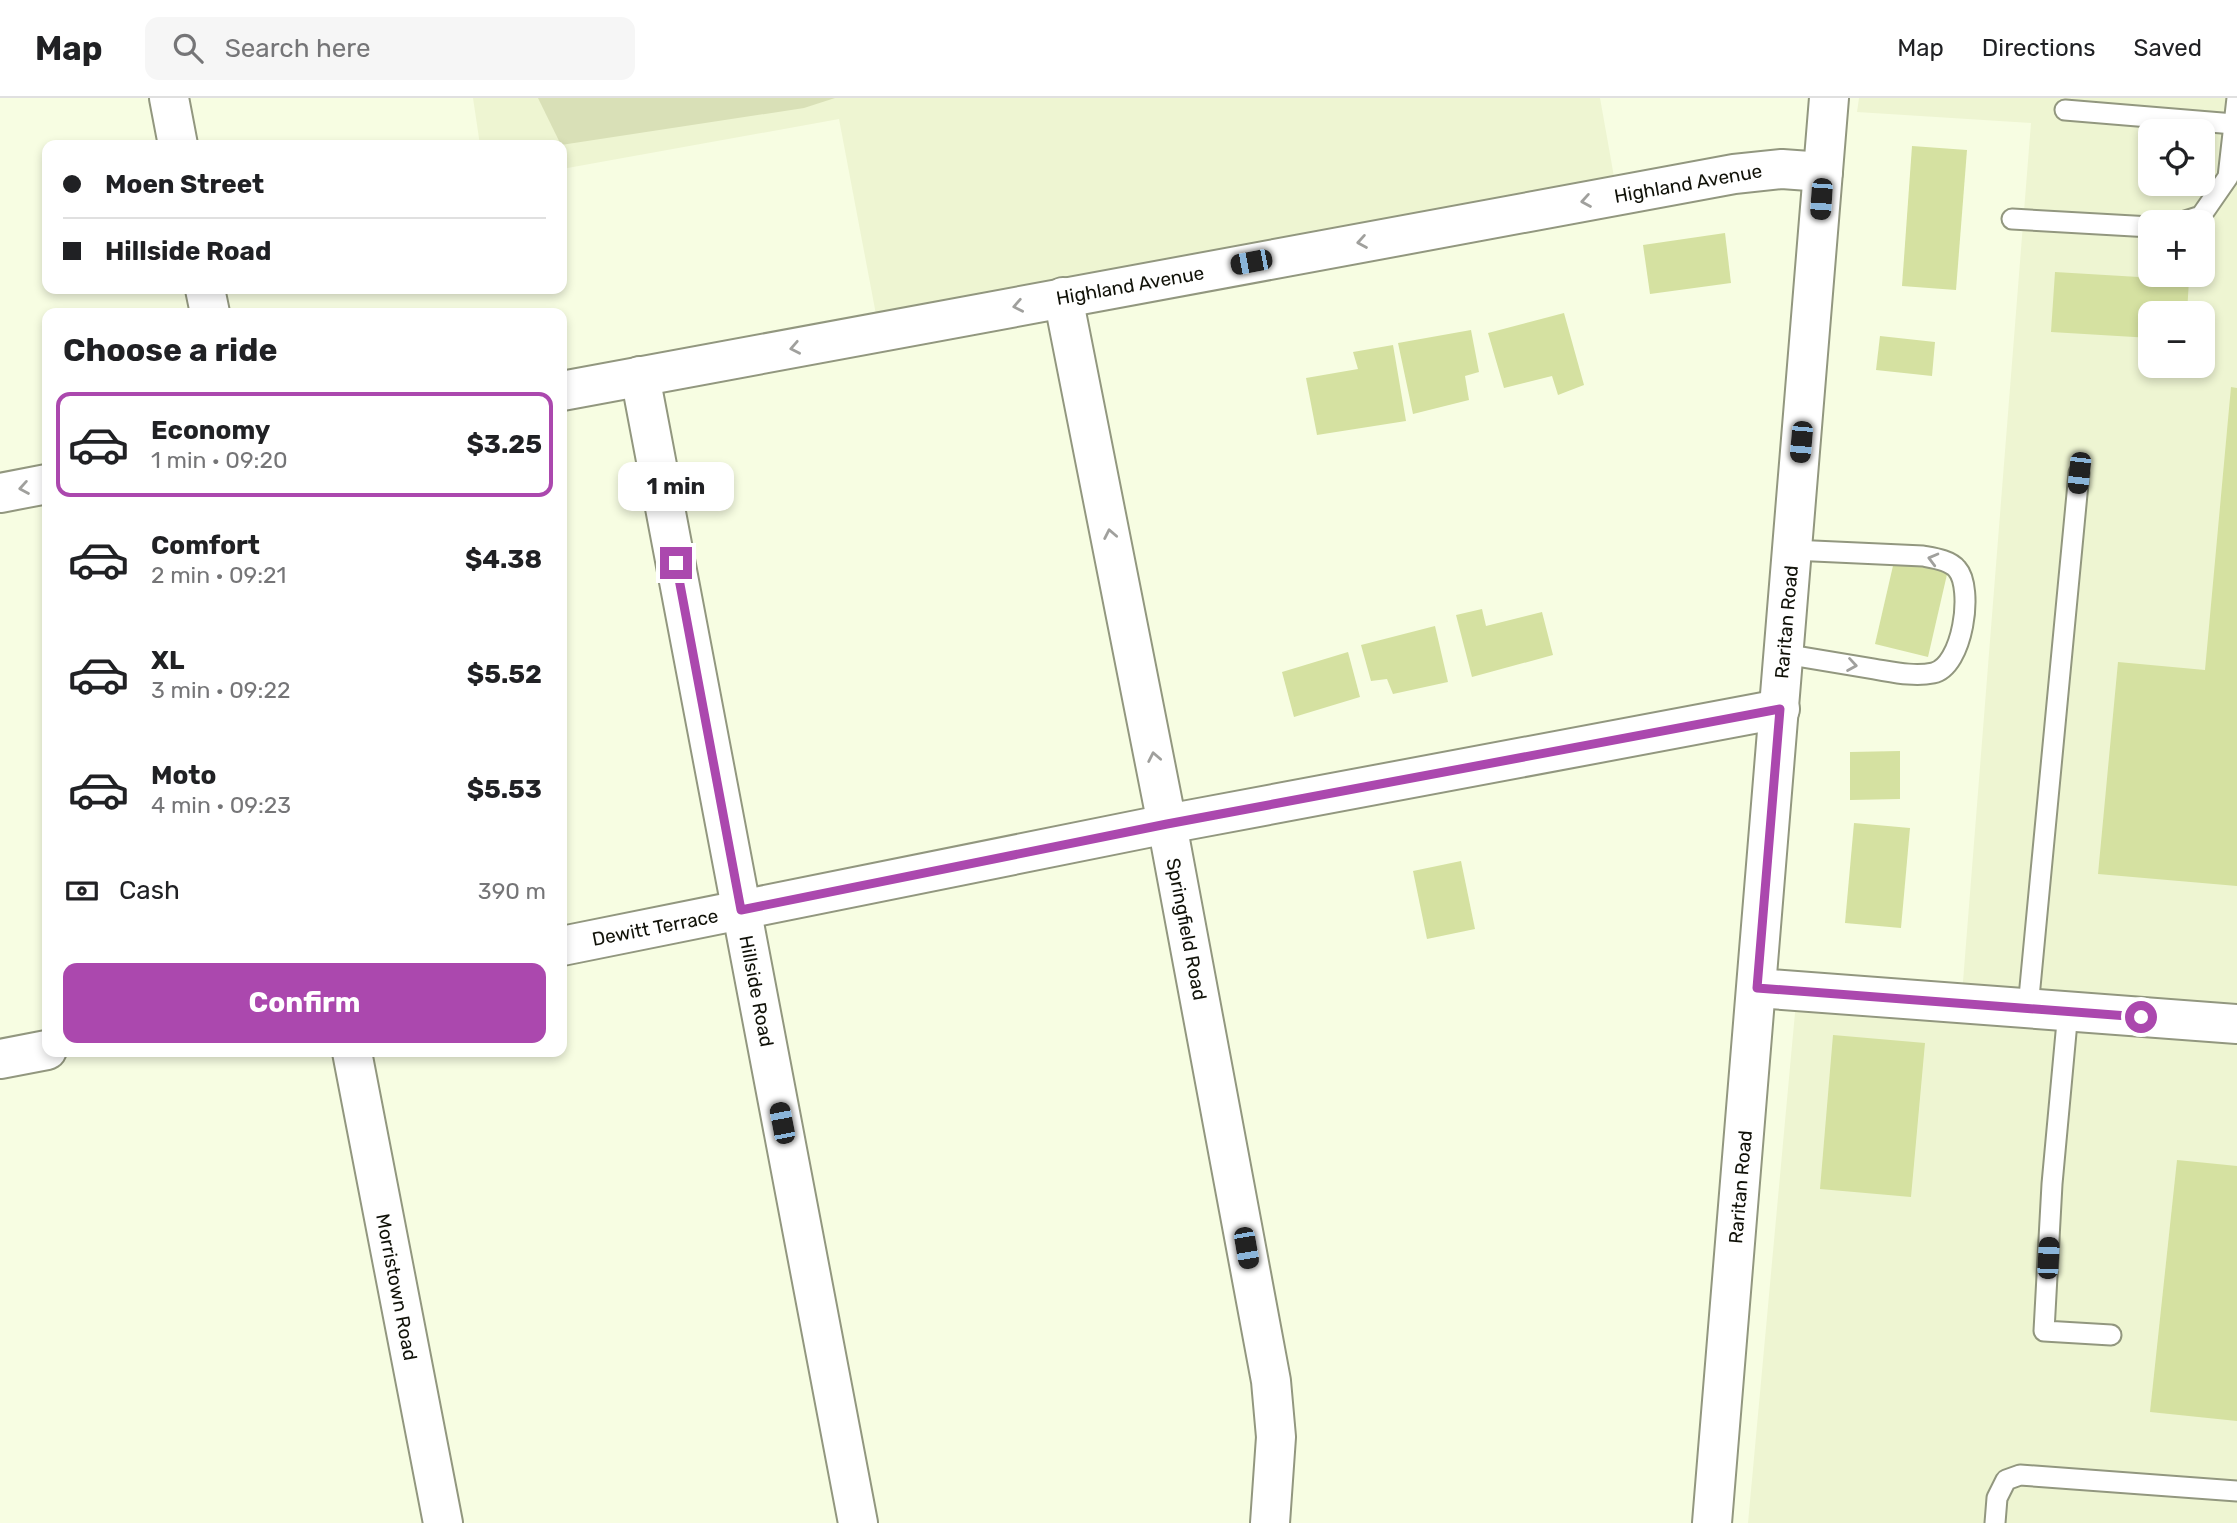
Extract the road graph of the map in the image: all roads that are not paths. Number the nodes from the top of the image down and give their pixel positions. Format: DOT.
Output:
graph roads {
  1 [pos="169,98"];
  2 [pos="1829,98"];
  3 [pos="2237,98"];
  4 [pos="2066,110"];
  5 [pos="2234,124"];
  6 [pos="177,140"];
  7 [pos="1823,172"];
  8 [pos="2206,210"];
  9 [pos="2012,219"];
  10 [pos="2138,226"];
  11 [pos="1063,297"];
  12 [pos="640,376"];
  13 [pos="567,390"];
  14 [pos="2079,473"];
  15 [pos="42,485"];
  16 [pos="0,493"];
  17 [pos="1792,550"];
  18 [pos="1784,654"];
  19 [pos="1780,709"];
  20 [pos="1167,824"];
  21 [pos="741,910"];
  22 [pos="567,945"];
  23 [pos="1757,988"];
  24 [pos="2028,1008"];
  25 [pos="2068,1011"];
  26 [pos="2237,1024"];
  27 [pos="42,1051"];
  28 [pos="353,1057"];
  29 [pos="0,1059"];
  30 [pos="2111,1335"];
  31 [pos="2237,1491"];
  32 [pos="443,1523"];
  33 [pos="858,1523"];
  34 [pos="1270,1523"];
  35 [pos="1712,1523"];
  36 [pos="1995,1523"];
  1 -- 6 [label="street"];
  2 -- 7 [label="street, Raritan Road"];
  3 -- 5 [label="lane"];
  4 -- 5 [label="lane"];
  5 -- 8 [label="lane"];
  7 -- 11 [label="street, Highland Avenue, one-way"];
  7 -- 17 [label="street, Raritan Road"];
  9 -- 10 [label="lane"];
  11 -- 12 [label="street, Highland Avenue, one-way"];
  20 -- 11 [label="street, Springfield Road, one-way"];
  12 -- 13 [label="street, Highland Avenue"];
  12 -- 21 [label="street, Hillside Road"];
  14 -- 24 [label="lane"];
  15 -- 16 [label="street, one-way"];
  17 -- 18 [label="street, Raritan Road"];
  18 -- 17 [label="lane, one-way"];
  18 -- 19 [label="street, Raritan Road"];
  19 -- 20 [label="street, Dewitt Terrace"];
  19 -- 23 [label="street, Raritan Road"];
  20 -- 21 [label="street, Dewitt Terrace"];
  20 -- 34 [label="street, Springfield Road"];
  21 -- 22 [label="street, Dewitt Terrace"];
  21 -- 33 [label="street, Hillside Road"];
  23 -- 24 [label="street"];
  23 -- 35 [label="street, Raritan Road"];
  24 -- 25 [label="street"];
  25 -- 26 [label="street"];
  25 -- 30 [label="lane"];
  27 -- 29 [label="street"];
  28 -- 32 [label="street, Morristown Road"];
  31 -- 36 [label="lane"];
}
